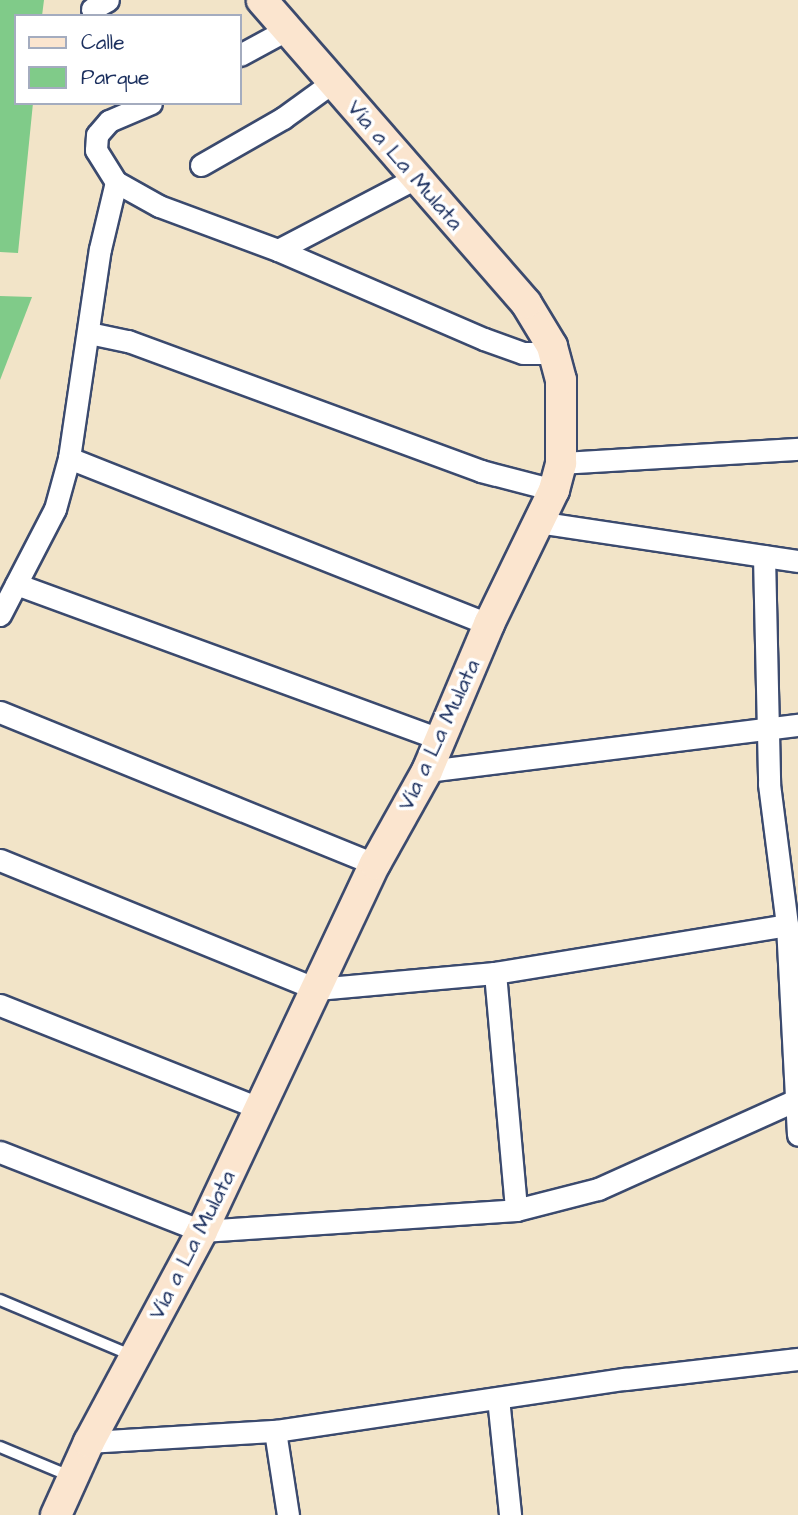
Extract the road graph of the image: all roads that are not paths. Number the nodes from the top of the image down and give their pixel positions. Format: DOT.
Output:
graph roads {
  1 [pos="262,0"];
  2 [pos="288,29"];
  3 [pos="242,54"];
  4 [pos="333,82"];
  5 [pos="146,105"];
  6 [pos="201,165"];
  7 [pos="416,178"];
  8 [pos="116,182"];
  9 [pos="278,250"];
  10 [pos="89,333"];
  11 [pos="552,346"];
  12 [pos="798,449"];
  13 [pos="69,458"];
  14 [pos="557,477"];
  15 [pos="537,522"];
  16 [pos="764,556"];
  17 [pos="798,561"];
  18 [pos="16,584"];
  19 [pos="0,615"];
  20 [pos="489,624"];
  21 [pos="0,712"];
  22 [pos="798,725"];
  23 [pos="766,731"];
  24 [pos="440,739"];
  25 [pos="426,772"];
  26 [pos="0,860"];
  27 [pos="375,864"];
  28 [pos="787,925"];
  29 [pos="495,973"];
  30 [pos="316,989"];
  31 [pos="0,1005"];
  32 [pos="796,1099"];
  33 [pos="259,1108"];
  34 [pos="798,1135"];
  35 [pos="0,1152"];
  36 [pos="516,1210"];
  37 [pos="202,1231"];
  38 [pos="0,1300"];
  39 [pos="135,1357"];
  40 [pos="798,1359"];
  41 [pos="498,1398"];
  42 [pos="275,1431"];
  43 [pos="89,1442"];
  44 [pos="0,1447"];
  45 [pos="72,1477"];
  46 [pos="56,1515"];
  47 [pos="288,1515"];
  48 [pos="510,1515"];
  1 -- 2 [label="street, Vía a La Mulata"];
  2 -- 3 [label="street"];
  2 -- 4 [label="street, Vía a La Mulata"];
  4 -- 6 [label="street"];
  4 -- 7 [label="street, Vía a La Mulata"];
  5 -- 8 [label="street"];
  7 -- 9 [label="street"];
  7 -- 11 [label="street, Vía a La Mulata"];
  8 -- 9 [label="street"];
  8 -- 10 [label="street"];
  9 -- 11 [label="street"];
  10 -- 13 [label="street"];
  10 -- 14 [label="street"];
  11 -- 14 [label="street, Vía a La Mulata"];
  12 -- 14 [label="street"];
  13 -- 18 [label="street"];
  13 -- 20 [label="street"];
  14 -- 15 [label="street, Vía a La Mulata"];
  15 -- 16 [label="street"];
  15 -- 20 [label="street, Vía a La Mulata"];
  16 -- 17 [label="street"];
  16 -- 23 [label="street"];
  18 -- 19 [label="street"];
  18 -- 24 [label="street"];
  20 -- 24 [label="street, Vía a La Mulata"];
  21 -- 27 [label="street"];
  22 -- 23 [label="street"];
  23 -- 25 [label="street"];
  23 -- 28 [label="street"];
  24 -- 25 [label="street, Vía a La Mulata"];
  25 -- 27 [label="street, Vía a La Mulata"];
  26 -- 30 [label="street"];
  27 -- 30 [label="street, Vía a La Mulata"];
  28 -- 29 [label="street"];
  28 -- 32 [label="street"];
  29 -- 30 [label="street"];
  29 -- 36 [label="street"];
  30 -- 33 [label="street, Vía a La Mulata"];
  31 -- 33 [label="street"];
  32 -- 34 [label="street"];
  32 -- 36 [label="street"];
  33 -- 37 [label="street, Vía a La Mulata"];
  35 -- 37 [label="street"];
  36 -- 37 [label="street"];
  37 -- 39 [label="street, Vía a La Mulata"];
  38 -- 39 [label="lane"];
  39 -- 43 [label="street, Vía a La Mulata"];
  40 -- 41 [label="street"];
  41 -- 42 [label="street"];
  41 -- 48 [label="street"];
  42 -- 43 [label="street"];
  42 -- 47 [label="street"];
  43 -- 45 [label="street, Vía a La Mulata"];
  44 -- 45 [label="lane"];
  45 -- 46 [label="street, Vía a La Mulata"];
}
